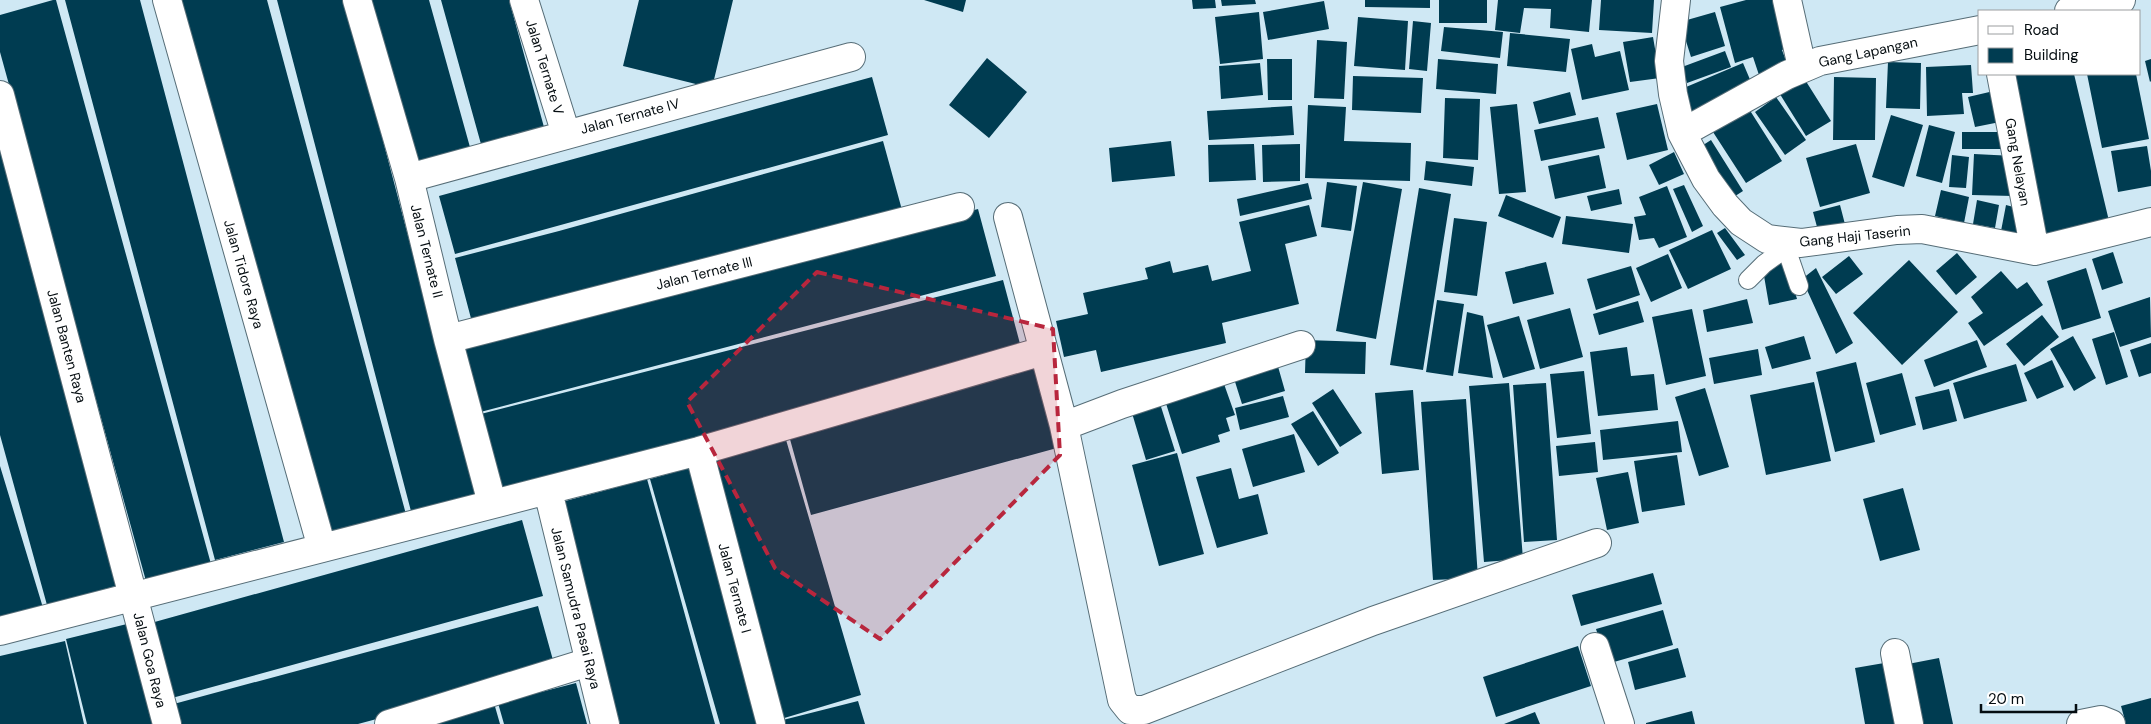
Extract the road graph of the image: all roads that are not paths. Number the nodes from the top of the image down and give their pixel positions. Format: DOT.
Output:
graph roads {
  1 [pos="167,0"];
  2 [pos="357,0"];
  3 [pos="524,0"];
  4 [pos="1676,0"];
  5 [pos="1787,0"];
  6 [pos="2121,0"];
  7 [pos="2074,10"];
  8 [pos="1978,30"];
  9 [pos="851,57"];
  10 [pos="1802,67"];
  11 [pos="2001,75"];
  12 [pos="0,95"];
  13 [pos="1682,133"];
  14 [pos="566,134"];
  15 [pos="409,178"];
  16 [pos="960,207"];
  17 [pos="1008,217"];
  18 [pos="2151,222"];
  19 [pos="1786,245"];
  20 [pos="2035,251"];
  21 [pos="1748,280"];
  22 [pos="1799,286"];
  23 [pos="448,339"];
  24 [pos="1302,345"];
  25 [pos="1050,349"];
  26 [pos="1064,426"];
  27 [pos="699,451"];
  28 [pos="548,491"];
  29 [pos="492,504"];
  30 [pos="1597,543"];
  31 [pos="322,548"];
  32 [pos="134,597"];
  33 [pos="0,631"];
  34 [pos="1595,646"];
  35 [pos="1895,653"];
  36 [pos="589,662"];
  37 [pos="416,720"];
  38 [pos="166,724"];
  39 [pos="389,724"];
  40 [pos="605,724"];
  41 [pos="771,724"];
  42 [pos="1620,724"];
  43 [pos="1909,724"];
  44 [pos="2082,724"];
  45 [pos="2111,724"];
  1 -- 31 [label="street, Jalan Tidore Raya"];
  2 -- 15 [label="street, Jalan Ternate II"];
  3 -- 14 [label="street, Jalan Ternate V"];
  4 -- 13 [label="street, Gang Haji Taserin"];
  5 -- 10 [label="street"];
  6 -- 7 [label="street"];
  8 -- 10 [label="street, Gang Lapangan"];
  9 -- 14 [label="street, Jalan Ternate IV"];
  10 -- 13 [label="street, Gang Lapangan"];
  11 -- 20 [label="street, Gang Nelayan"];
  12 -- 32 [label="street, Jalan Banten Raya"];
  13 -- 19 [label="street, Gang Haji Taserin"];
  14 -- 15 [label="street, Jalan Ternate IV"];
  15 -- 23 [label="street, Jalan Ternate II"];
  16 -- 23 [label="street, Jalan Ternate III"];
  17 -- 25 [label="street"];
  18 -- 20 [label="street, Gang Haji Taserin"];
  19 -- 20 [label="street, Gang Haji Taserin"];
  19 -- 21 [label="lane"];
  19 -- 22 [label="lane"];
  23 -- 29 [label="street, Jalan Ternate II"];
  24 -- 26 [label="street"];
  25 -- 26 [label="street"];
  25 -- 27 [label="street"];
  26 -- 30 [label="street"];
  27 -- 28 [label="street"];
  27 -- 41 [label="street, Jalan Ternate I"];
  28 -- 29 [label="street"];
  28 -- 36 [label="street, Jalan Samudra Pasai Raya"];
  29 -- 31 [label="street"];
  31 -- 32 [label="street"];
  32 -- 33 [label="street"];
  32 -- 38 [label="street, Jalan Goa Raya"];
  34 -- 42 [label="street"];
  35 -- 43 [label="street"];
  36 -- 37 [label="street"];
  36 -- 40 [label="street, Jalan Samudra Pasai Raya"];
  37 -- 39 [label="street"];
  44 -- 45 [label="street"];
}
